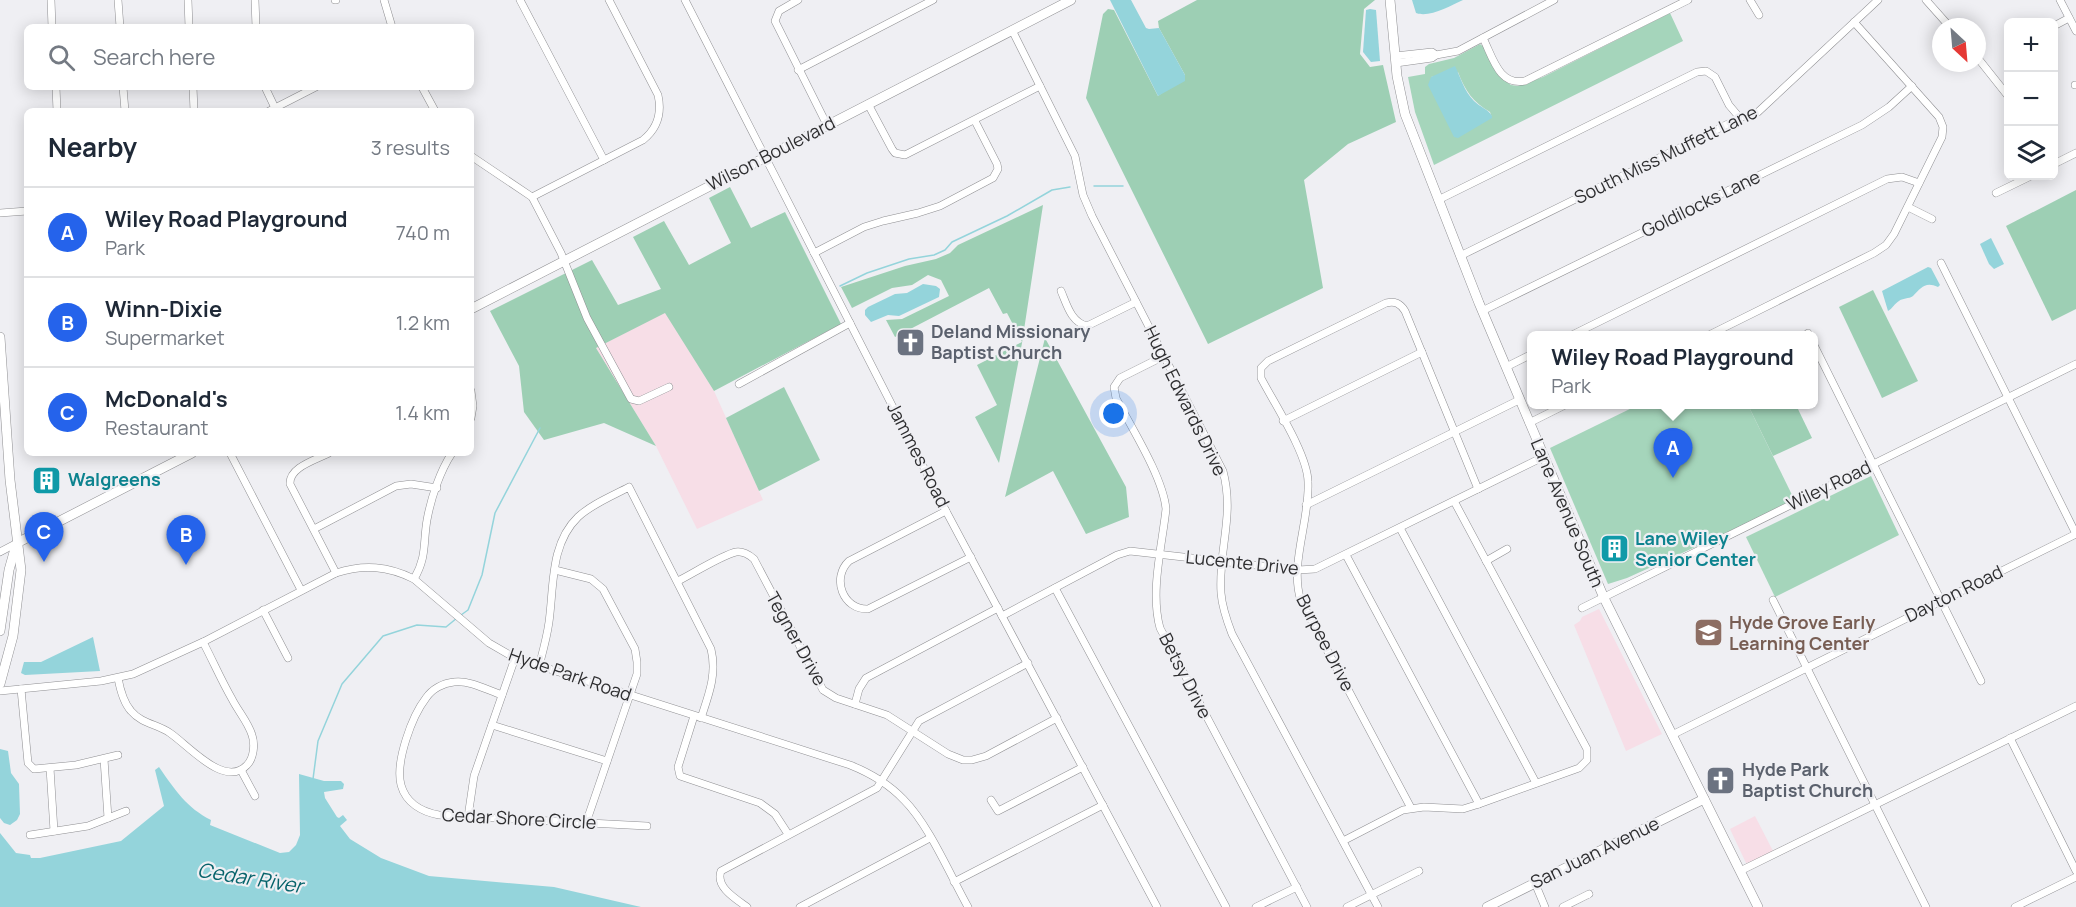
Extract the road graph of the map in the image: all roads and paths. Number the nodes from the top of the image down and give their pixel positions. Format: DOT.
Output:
graph roads {
  1 [pos="51,0"];
  2 [pos="118,0"];
  3 [pos="188,0"];
  4 [pos="255,0"];
  5 [pos="384,0"];
  6 [pos="520,0"];
  7 [pos="609,0"];
  8 [pos="685,0"];
  9 [pos="798,0"];
  10 [pos="933,0"];
  11 [pos="1390,0"];
  12 [pos="1554,0"];
  13 [pos="1688,0"];
  14 [pos="1750,0"];
  15 [pos="1878,0"];
  16 [pos="1926,0"];
  17 [pos="2060,0"];
  18 [pos="1066,1"];
  19 [pos="1677,2"];
  20 [pos="1759,15"];
  21 [pos="1942,18"];
  22 [pos="2069,18"];
  23 [pos="1854,22"];
  24 [pos="52,24"];
  25 [pos="120,24"];
  26 [pos="189,24"];
  27 [pos="256,24"];
  28 [pos="391,24"];
  29 [pos="2058,24"];
  30 [pos="1012,30"];
  31 [pos="2076,31"];
  32 [pos="1483,38"];
  33 [pos="1396,60"];
  34 [pos="1986,68"];
  35 [pos="798,70"];
  36 [pos="1040,86"];
  37 [pos="1912,86"];
  38 [pos="56,90"];
  39 [pos="123,90"];
  40 [pos="193,90"];
  41 [pos="265,90"];
  42 [pos="310,90"];
  43 [pos="424,90"];
  44 [pos="2004,91"];
  45 [pos="868,104"];
  46 [pos="57,108"];
  47 [pos="125,108"];
  48 [pos="194,108"];
  49 [pos="271,108"];
  50 [pos="276,108"];
  51 [pos="434,108"];
  52 [pos="1740,118"];
  53 [pos="975,120"];
  54 [pos="827,125"];
  55 [pos="2076,153"];
  56 [pos="765,157"];
  57 [pos="474,158"];
  58 [pos="604,160"];
  59 [pos="2058,162"];
  60 [pos="2023,180"];
  61 [pos="1919,183"];
  62 [pos="1996,193"];
  63 [pos="532,197"];
  64 [pos="1438,200"];
  65 [pos="1908,207"];
  66 [pos="24,211"];
  67 [pos="0,213"];
  68 [pos="1932,219"];
  69 [pos="814,253"];
  70 [pos="1460,256"];
  71 [pos="564,261"];
  72 [pos="1941,263"];
  73 [pos="1061,291"];
  74 [pos="1136,302"];
  75 [pos="474,307"];
  76 [pos="1482,311"];
  77 [pos="850,323"];
  78 [pos="1580,331"];
  79 [pos="1717,331"];
  80 [pos="0,337"];
  81 [pos="1422,352"];
  82 [pos="1818,353"];
  83 [pos="1164,356"];
  84 [pos="1527,356"];
  85 [pos="2076,364"];
  86 [pos="1506,367"];
  87 [pos="739,384"];
  88 [pos="669,387"];
  89 [pos="2008,397"];
  90 [pos="1519,400"];
  91 [pos="1559,409"];
  92 [pos="1284,420"];
  93 [pos="1529,423"];
  94 [pos="1454,431"];
  95 [pos="186,456"];
  96 [pos="232,456"];
  97 [pos="323,456"];
  98 [pos="450,456"];
  99 [pos="1543,457"];
  100 [pos="1873,465"];
  101 [pos="436,488"];
  102 [pos="1478,489"];
  103 [pos="1454,501"];
  104 [pos="1306,505"];
  105 [pos="946,511"];
  106 [pos="1400,528"];
  107 [pos="314,529"];
  108 [pos="2076,534"];
  109 [pos="16,543"];
  110 [pos="1506,549"];
  111 [pos="0,552"];
  112 [pos="1161,554"];
  113 [pos="1346,555"];
  114 [pos="970,557"];
  115 [pos="1223,561"];
  116 [pos="1485,561"];
  117 [pos="555,570"];
  118 [pos="1298,570"];
  119 [pos="336,573"];
  120 [pos="414,579"];
  121 [pos="678,581"];
  122 [pos="1055,588"];
  123 [pos="301,590"];
  124 [pos="1604,598"];
  125 [pos="1773,600"];
  126 [pos="1941,601"];
  127 [pos="998,608"];
  128 [pos="1582,608"];
  129 [pos="263,610"];
  130 [pos="1002,616"];
  131 [pos="0,631"];
  132 [pos="203,642"];
  133 [pos="288,658"];
  134 [pos="515,658"];
  135 [pos="1028,663"];
  136 [pos="539,666"];
  137 [pos="1807,668"];
  138 [pos="118,678"];
  139 [pos="1982,681"];
  140 [pos="0,684"];
  141 [pos="21,689"];
  142 [pos="0,691"];
  143 [pos="502,695"];
  144 [pos="629,696"];
  145 [pos="855,704"];
  146 [pos="2076,706"];
  147 [pos="698,717"];
  148 [pos="1057,718"];
  149 [pos="492,725"];
  150 [pos="913,731"];
  151 [pos="1672,735"];
  152 [pos="2010,738"];
  153 [pos="118,755"];
  154 [pos="104,759"];
  155 [pos="607,761"];
  156 [pos="1083,767"];
  157 [pos="50,768"];
  158 [pos="241,770"];
  159 [pos="882,781"];
  160 [pos="1536,783"];
  161 [pos="255,796"];
  162 [pos="1704,799"];
  163 [pos="991,800"];
  164 [pos="1479,804"];
  165 [pos="1103,805"];
  166 [pos="1875,806"];
  167 [pos="1411,808"];
  168 [pos="126,811"];
  169 [pos="468,817"];
  170 [pos="108,818"];
  171 [pos="586,823"];
  172 [pos="647,826"];
  173 [pos="54,831"];
  174 [pos="788,834"];
  175 [pos="30,835"];
  176 [pos="930,838"];
  177 [pos="1343,842"];
  178 [pos="1740,871"];
  179 [pos="2076,871"];
  180 [pos="1419,872"];
  181 [pos="2076,877"];
  182 [pos="954,882"];
  183 [pos="1535,883"];
  184 [pos="1297,887"];
  185 [pos="1589,894"];
  186 [pos="1372,895"];
  187 [pos="747,907"];
  188 [pos="800,907"];
  189 [pos="968,907"];
  190 [pos="1157,907"];
  191 [pos="1226,907"];
  192 [pos="1256,907"];
  193 [pos="1307,907"];
  194 [pos="1347,907"];
  195 [pos="1378,907"];
  196 [pos="1487,907"];
  197 [pos="1545,907"];
  198 [pos="1563,907"];
  199 [pos="1758,907"];
  200 [pos="1926,907"];
  201 [pos="2015,907"];
  1 -- 24 [label="street"];
  2 -- 25 [label="street"];
  3 -- 26 [label="street"];
  4 -- 27 [label="street"];
  5 -- 28 [label="street"];
  6 -- 58 [label="street"];
  7 -- 58 [label="street"];
  8 -- 56 [label="street, Jammes Road"];
  9 -- 35 [label="street"];
  10 -- 35 [label="street"];
  11 -- 33 [label="main road, Lane Avenue South"];
  12 -- 32 [label="street"];
  13 -- 19 [label="street"];
  14 -- 20 [label="street"];
  15 -- 23 [label="street, South Miss Muffett Lane"];
  16 -- 21 [label="street"];
  17 -- 22 [label="street"];
  18 -- 30 [label="main road, Wilson Boulevard"];
  19 -- 32 [label="street"];
  22 -- 29 [label="street"];
  22 -- 31 [label="street"];
  23 -- 37 [label="street"];
  23 -- 52 [label="street, South Miss Muffett Lane"];
  30 -- 36 [label="street, Hugh Edwards Drive"];
  30 -- 45 [label="main road, Wilson Boulevard"];
  32 -- 33 [label="street"];
  33 -- 64 [label="main road, Lane Avenue South"];
  34 -- 44 [label="street"];
  35 -- 54 [label="street"];
  36 -- 53 [label="street"];
  36 -- 74 [label="street, Hugh Edwards Drive"];
  37 -- 61 [label="street"];
  37 -- 76 [label="street, Goldilocks Lane"];
  38 -- 46 [label="street"];
  39 -- 47 [label="street"];
  40 -- 48 [label="street"];
  41 -- 49 [label="street"];
  42 -- 50 [label="street"];
  43 -- 51 [label="street"];
  45 -- 53 [label="street"];
  45 -- 54 [label="main road, Wilson Boulevard"];
  52 -- 64 [label="street"];
  52 -- 70 [label="street, South Miss Muffett Lane"];
  53 -- 69 [label="street"];
  54 -- 56 [label="main road, Wilson Boulevard"];
  55 -- 59 [label="street"];
  56 -- 69 [label="street, Jammes Road"];
  56 -- 71 [label="main road, Wilson Boulevard"];
  57 -- 63 [label="street"];
  58 -- 63 [label="street"];
  60 -- 62 [label="street"];
  61 -- 65 [label="street"];
  61 -- 78 [label="street"];
  63 -- 71 [label="street"];
  64 -- 70 [label="main road, Lane Avenue South"];
  65 -- 68 [label="street"];
  65 -- 79 [label="street"];
  66 -- 67 [label="street"];
  69 -- 77 [label="street, Jammes Road"];
  70 -- 76 [label="main road, Lane Avenue South"];
  71 -- 75 [label="main road, Wilson Boulevard"];
  71 -- 88 [label="street"];
  72 -- 89 [label="street"];
  73 -- 74 [label="street"];
  74 -- 83 [label="street, Hugh Edwards Drive"];
  76 -- 86 [label="main road, Lane Avenue South"];
  77 -- 87 [label="street"];
  77 -- 105 [label="street, Jammes Road"];
  80 -- 109 [label="main road"];
  81 -- 92 [label="street"];
  81 -- 92 [label="street, Burpee Drive"];
  81 -- 94 [label="street"];
  82 -- 100 [label="street"];
  83 -- 112 [label="street, Betsy Drive"];
  83 -- 115 [label="street, Hugh Edwards Drive"];
  84 -- 86 [label="street"];
  85 -- 89 [label="street, Wiley Road"];
  86 -- 90 [label="main road, Lane Avenue South"];
  89 -- 100 [label="street, Wiley Road"];
  89 -- 108 [label="street"];
  90 -- 93 [label="main road, Lane Avenue South"];
  90 -- 94 [label="street"];
  91 -- 93 [label="street"];
  92 -- 104 [label="street, Burpee Drive"];
  93 -- 99 [label="main road, Lane Avenue South"];
  94 -- 102 [label="street"];
  94 -- 104 [label="street"];
  95 -- 109 [label="main road"];
  96 -- 123 [label="street"];
  97 -- 107 [label="street"];
  98 -- 101 [label="street"];
  99 -- 102 [label="street, Lucente Drive"];
  99 -- 124 [label="main road, Lane Avenue South"];
  100 -- 124 [label="street, Wiley Road"];
  100 -- 126 [label="street"];
  101 -- 107 [label="street"];
  101 -- 120 [label="street"];
  102 -- 103 [label="street, Lucente Drive"];
  103 -- 106 [label="street, Lucente Drive"];
  103 -- 116 [label="street"];
  104 -- 118 [label="street, Burpee Drive"];
  105 -- 114 [label="street, Jammes Road"];
  105 -- 114 [label="street"];
  106 -- 113 [label="street, Lucente Drive"];
  106 -- 160 [label="street"];
  107 -- 119 [label="street"];
  108 -- 126 [label="street, Dayton Road"];
  109 -- 111 [label="street"];
  109 -- 131 [label="main road"];
  109 -- 140 [label="main road"];
  110 -- 116 [label="street"];
  112 -- 115 [label="street, Lucente Drive"];
  112 -- 122 [label="street, Lucente Drive"];
  112 -- 184 [label="street, Betsy Drive"];
  113 -- 118 [label="street, Lucente Drive"];
  113 -- 164 [label="street"];
  114 -- 127 [label="street, Jammes Road"];
  115 -- 118 [label="street, Lucente Drive"];
  115 -- 177 [label="street, Hugh Edwards Drive"];
  116 -- 160 [label="street"];
  117 -- 121 [label="street"];
  117 -- 136 [label="street"];
  117 -- 144 [label="street"];
  118 -- 167 [label="street, Burpee Drive"];
  119 -- 120 [label="street, Hyde Park Road"];
  119 -- 123 [label="street, Hyde Park Road"];
  120 -- 134 [label="street, Hyde Park Road"];
  121 -- 145 [label="street, Tegner Drive"];
  121 -- 147 [label="street"];
  122 -- 130 [label="street, Lucente Drive"];
  122 -- 191 [label="street"];
  123 -- 129 [label="street, Hyde Park Road"];
  124 -- 128 [label="street, Wiley Road"];
  124 -- 151 [label="main road, Lane Avenue South"];
  125 -- 137 [label="street"];
  126 -- 137 [label="street, Dayton Road"];
  126 -- 139 [label="street"];
  127 -- 130 [label="street, Jammes Road"];
  127 -- 145 [label="street"];
  129 -- 132 [label="street, Hyde Park Road"];
  129 -- 133 [label="street"];
  130 -- 135 [label="street, Jammes Road"];
  132 -- 138 [label="street, Hyde Park Road"];
  132 -- 158 [label="street"];
  134 -- 136 [label="street, Hyde Park Road"];
  134 -- 143 [label="street"];
  135 -- 148 [label="street, Jammes Road"];
  135 -- 150 [label="street"];
  136 -- 144 [label="street, Hyde Park Road"];
  137 -- 151 [label="street, Dayton Road"];
  137 -- 166 [label="street"];
  138 -- 141 [label="street, Hyde Park Road"];
  138 -- 158 [label="street"];
  141 -- 142 [label="street, Hyde Park Road"];
  141 -- 157 [label="street"];
  143 -- 149 [label="street"];
  143 -- 169 [label="street, Cedar Shore Circle"];
  144 -- 147 [label="street, Hyde Park Road"];
  144 -- 155 [label="street"];
  145 -- 150 [label="street, Tegner Drive"];
  146 -- 152 [label="street"];
  147 -- 159 [label="street, Hyde Park Road"];
  147 -- 174 [label="street"];
  148 -- 150 [label="street, Tegner Drive"];
  148 -- 156 [label="street, Jammes Road"];
  149 -- 155 [label="street"];
  149 -- 169 [label="street"];
  150 -- 159 [label="street"];
  151 -- 162 [label="main road, Lane Avenue South"];
  152 -- 166 [label="street"];
  152 -- 179 [label="street"];
  153 -- 154 [label="street"];
  154 -- 157 [label="street"];
  154 -- 170 [label="street"];
  155 -- 171 [label="street"];
  156 -- 163 [label="street"];
  156 -- 165 [label="street, Jammes Road"];
  157 -- 173 [label="street"];
  158 -- 161 [label="street"];
  159 -- 174 [label="street"];
  159 -- 176 [label="street, Hyde Park Road"];
  160 -- 164 [label="street"];
  162 -- 178 [label="main road, Lane Avenue South"];
  162 -- 183 [label="main road, San Juan Avenue"];
  164 -- 167 [label="street"];
  165 -- 182 [label="street"];
  165 -- 190 [label="street, Jammes Road"];
  166 -- 178 [label="street"];
  166 -- 200 [label="street"];
  167 -- 177 [label="street"];
  168 -- 170 [label="street"];
  169 -- 171 [label="street, Cedar Shore Circle"];
  170 -- 173 [label="street"];
  171 -- 172 [label="street, Cedar Shore Circle"];
  173 -- 175 [label="street"];
  174 -- 187 [label="street"];
  176 -- 182 [label="street, Hyde Park Road"];
  176 -- 188 [label="street"];
  177 -- 186 [label="street, Hugh Edwards Drive"];
  178 -- 199 [label="main road, Lane Avenue South"];
  180 -- 186 [label="street"];
  181 -- 201 [label="street"];
  182 -- 189 [label="street, Hyde Park Road"];
  183 -- 196 [label="main road, San Juan Avenue"];
  183 -- 197 [label="street"];
  184 -- 192 [label="street"];
  184 -- 193 [label="street, Betsy Drive"];
  185 -- 198 [label="street"];
  186 -- 194 [label="street"];
  186 -- 195 [label="street, Hugh Edwards Drive"];
}
